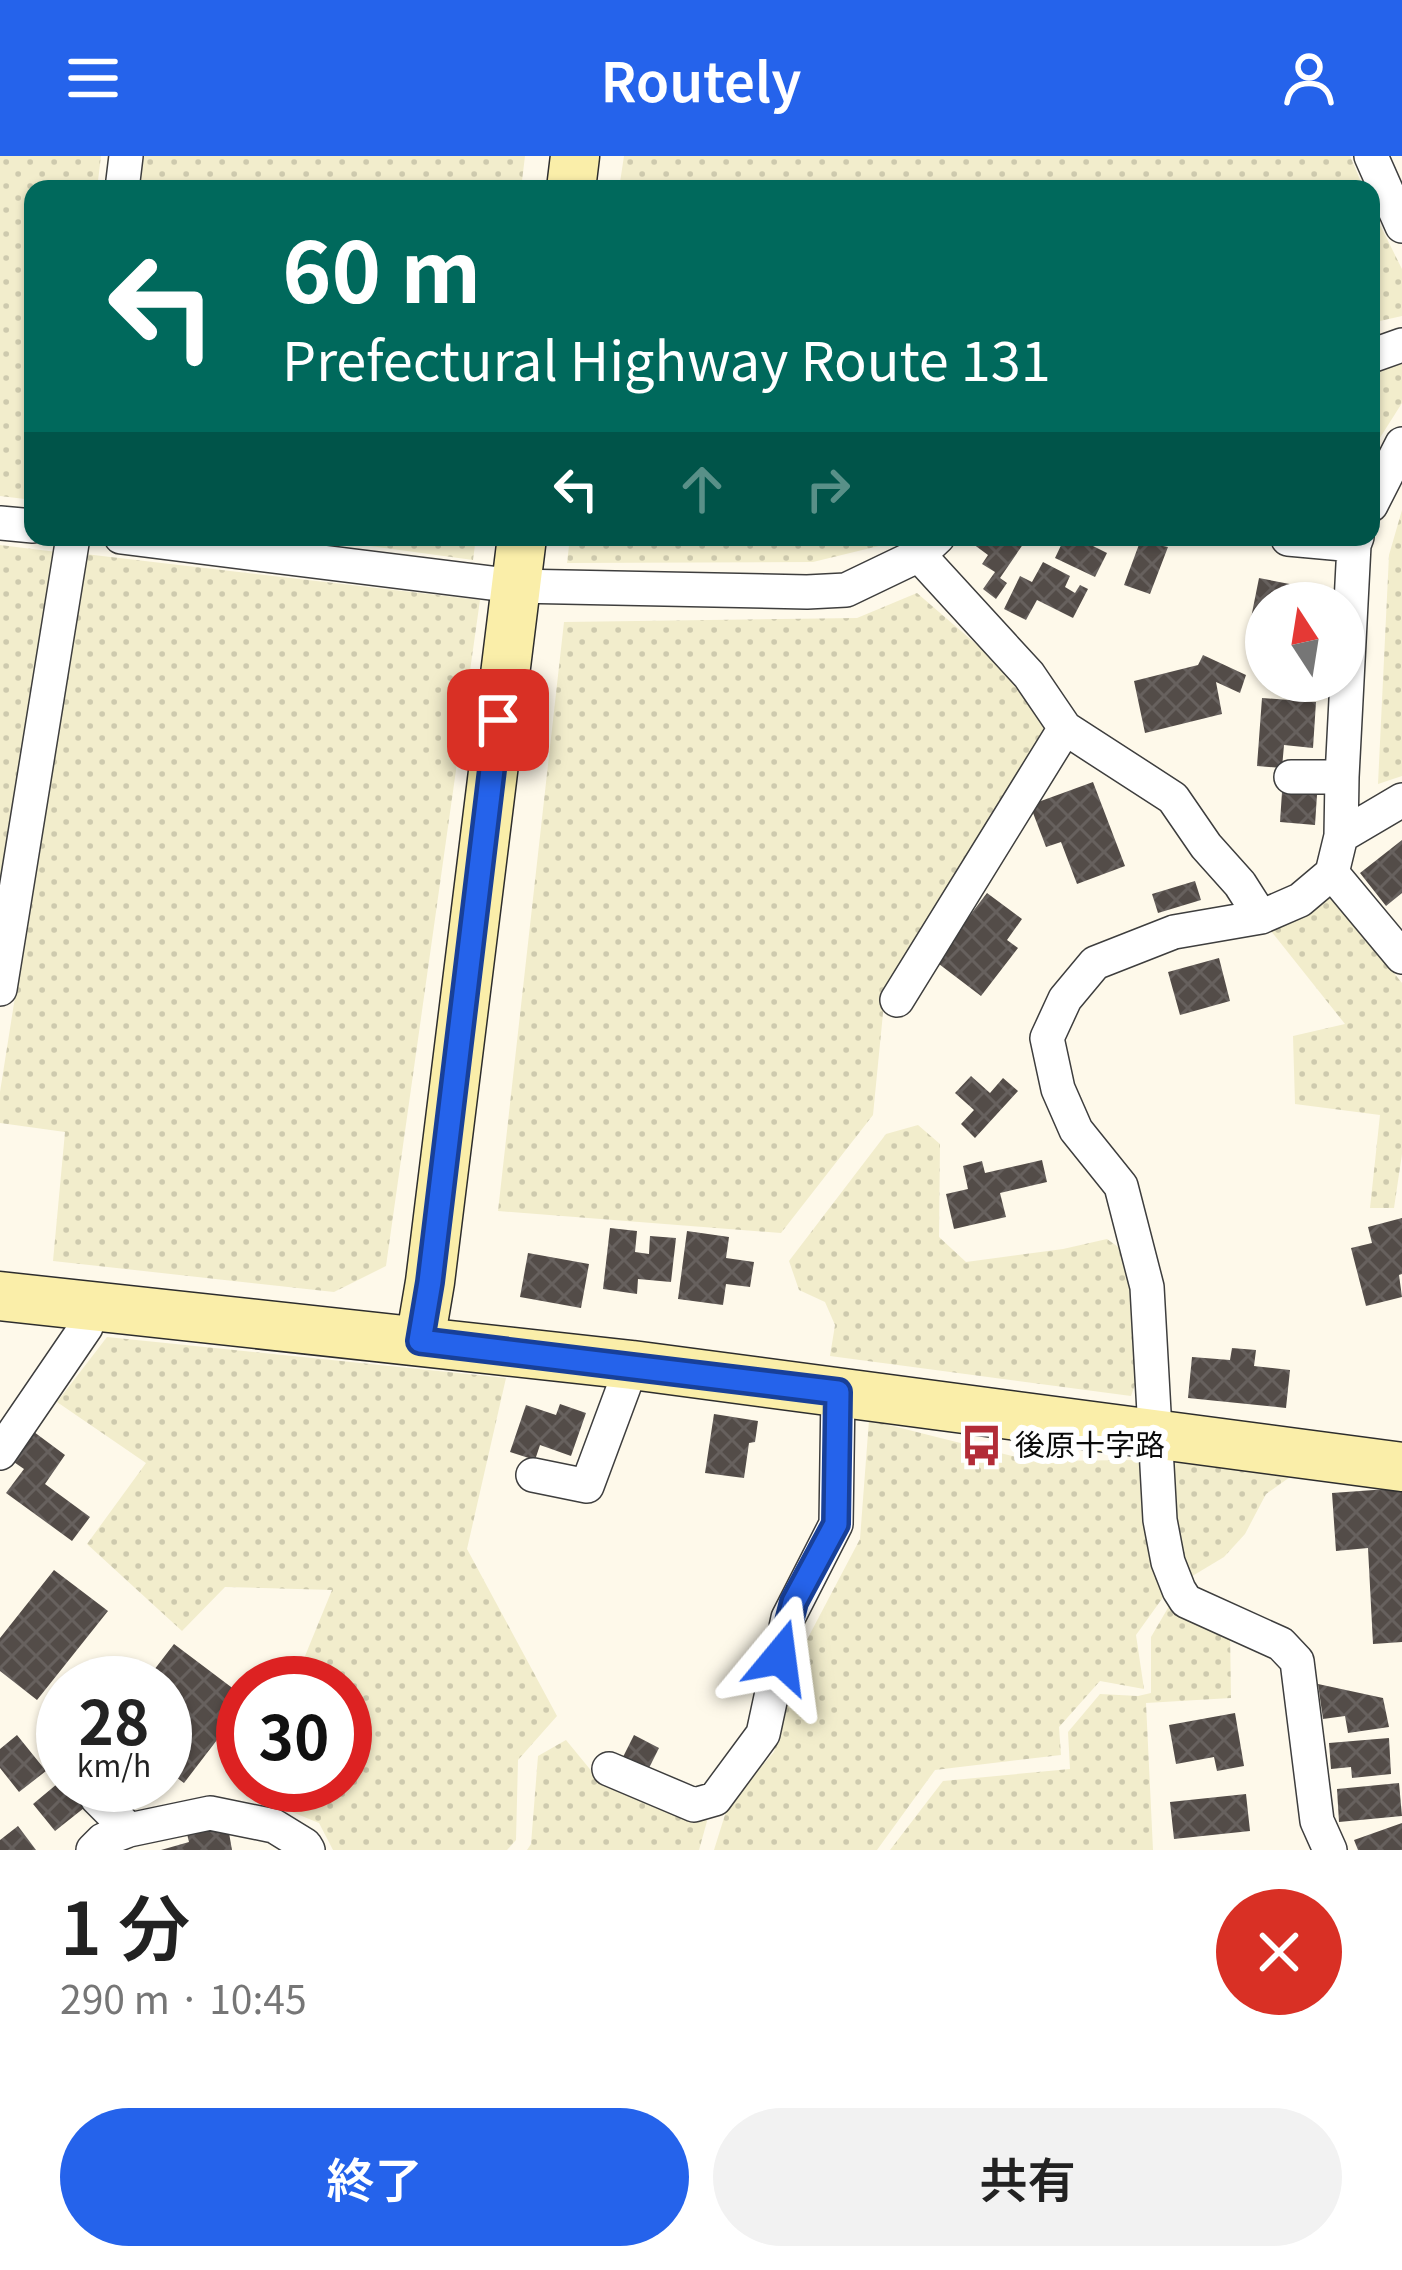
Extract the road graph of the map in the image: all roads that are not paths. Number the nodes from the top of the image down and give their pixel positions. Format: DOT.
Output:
graph roads {
  1 [pos="1371,156"];
  2 [pos="1402,226"];
  3 [pos="1402,444"];
  4 [pos="1380,487"];
  5 [pos="71,546"];
  6 [pos="193,546"];
  7 [pos="521,546"];
  8 [pos="929,546"];
  9 [pos="1355,546"];
  10 [pos="515,586"];
  11 [pos="1065,728"];
  12 [pos="1291,777"];
  13 [pos="1342,777"];
  14 [pos="1402,800"];
  15 [pos="1341,836"];
  16 [pos="1332,873"];
  17 [pos="7,913"];
  18 [pos="1261,917"];
  19 [pos="1402,957"];
  20 [pos="0,989"];
  21 [pos="897,1000"];
  22 [pos="0,1296"];
  23 [pos="92,1306"];
  24 [pos="420,1341"];
  25 [pos="632,1365"];
  26 [pos="838,1392"];
  27 [pos="1155,1435"];
  28 [pos="0,1453"];
  29 [pos="1402,1467"];
  30 [pos="533,1475"];
  31 [pos="609,1769"];
  32 [pos="111,1812"];
  33 [pos="129,1830"];
  34 [pos="93,1850"];
  35 [pos="308,1850"];
  36 [pos="1330,1850"];
  1 -- 2 [label="street"];
  3 -- 4 [label="street"];
  5 -- 17 [label="street"];
  6 -- 10 [label="street"];
  7 -- 10 [label="main road"];
  8 -- 10 [label="street"];
  8 -- 11 [label="street"];
  9 -- 13 [label="street"];
  10 -- 24 [label="main road"];
  11 -- 18 [label="street"];
  11 -- 21 [label="street"];
  12 -- 13 [label="street"];
  13 -- 15 [label="street"];
  14 -- 15 [label="street"];
  15 -- 16 [label="street"];
  16 -- 18 [label="street"];
  16 -- 19 [label="street"];
  17 -- 20 [label="street"];
  18 -- 27 [label="street"];
  22 -- 23 [label="main road"];
  23 -- 24 [label="main road"];
  23 -- 28 [label="street"];
  24 -- 25 [label="main road"];
  25 -- 26 [label="main road"];
  25 -- 30 [label="street"];
  26 -- 27 [label="main road"];
  26 -- 31 [label="street"];
  27 -- 29 [label="main road"];
  27 -- 36 [label="street"];
  32 -- 33 [label="street"];
  33 -- 34 [label="street"];
  33 -- 35 [label="street"];
}
